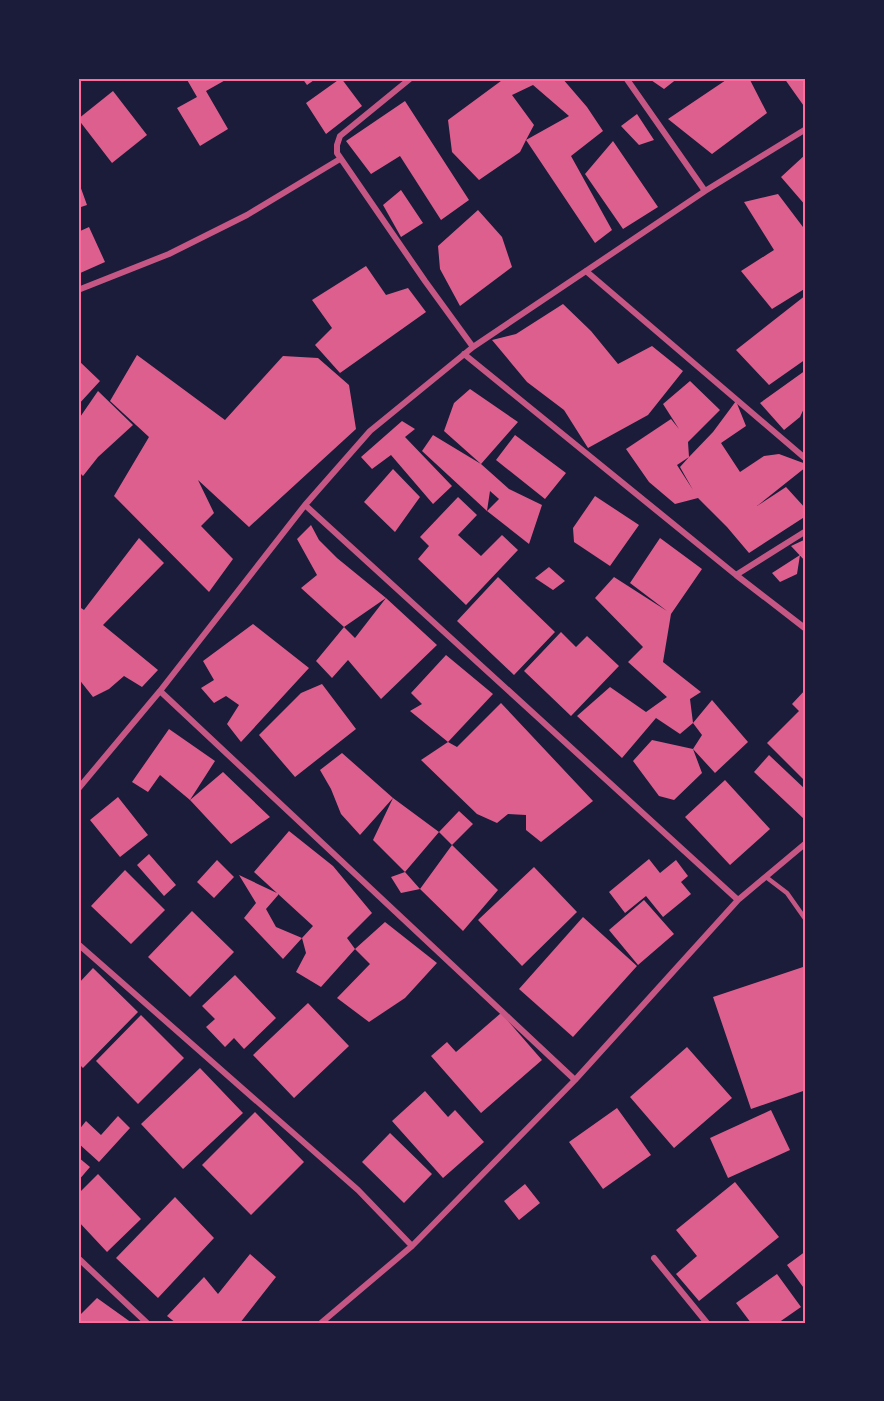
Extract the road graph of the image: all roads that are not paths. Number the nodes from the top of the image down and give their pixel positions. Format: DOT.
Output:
graph roads {
  1 [pos="411,78"];
  2 [pos="626,78"];
  3 [pos="806,129"];
  4 [pos="340,159"];
  5 [pos="705,191"];
  6 [pos="586,271"];
  7 [pos="78,290"];
  8 [pos="473,347"];
  9 [pos="464,354"];
  10 [pos="806,459"];
  11 [pos="305,505"];
  12 [pos="806,531"];
  13 [pos="736,575"];
  14 [pos="806,629"];
  15 [pos="160,691"];
  16 [pos="78,789"];
  17 [pos="806,843"];
  18 [pos="766,877"];
  19 [pos="738,900"];
  20 [pos="806,920"];
  21 [pos="78,944"];
  22 [pos="575,1080"];
  23 [pos="412,1246"];
  24 [pos="78,1258"];
  25 [pos="654,1258"];
  26 [pos="147,1323"];
  27 [pos="321,1323"];
  28 [pos="707,1323"];
  1 -- 4 [label="street"];
  2 -- 5 [label="street"];
  3 -- 5 [label="street"];
  4 -- 7 [label="street"];
  4 -- 8 [label="street"];
  5 -- 6 [label="street"];
  6 -- 8 [label="street"];
  6 -- 10 [label="street"];
  8 -- 9 [label="street"];
  9 -- 11 [label="street"];
  9 -- 13 [label="street"];
  11 -- 15 [label="street"];
  11 -- 19 [label="street"];
  12 -- 13 [label="street"];
  13 -- 14 [label="street"];
  15 -- 16 [label="street"];
  15 -- 22 [label="street"];
  17 -- 18 [label="street"];
  18 -- 19 [label="street"];
  18 -- 20 [label="lane"];
  19 -- 22 [label="street"];
  21 -- 23 [label="street"];
  22 -- 23 [label="street"];
  23 -- 27 [label="street"];
  24 -- 26 [label="street"];
  25 -- 28 [label="street"];
}
